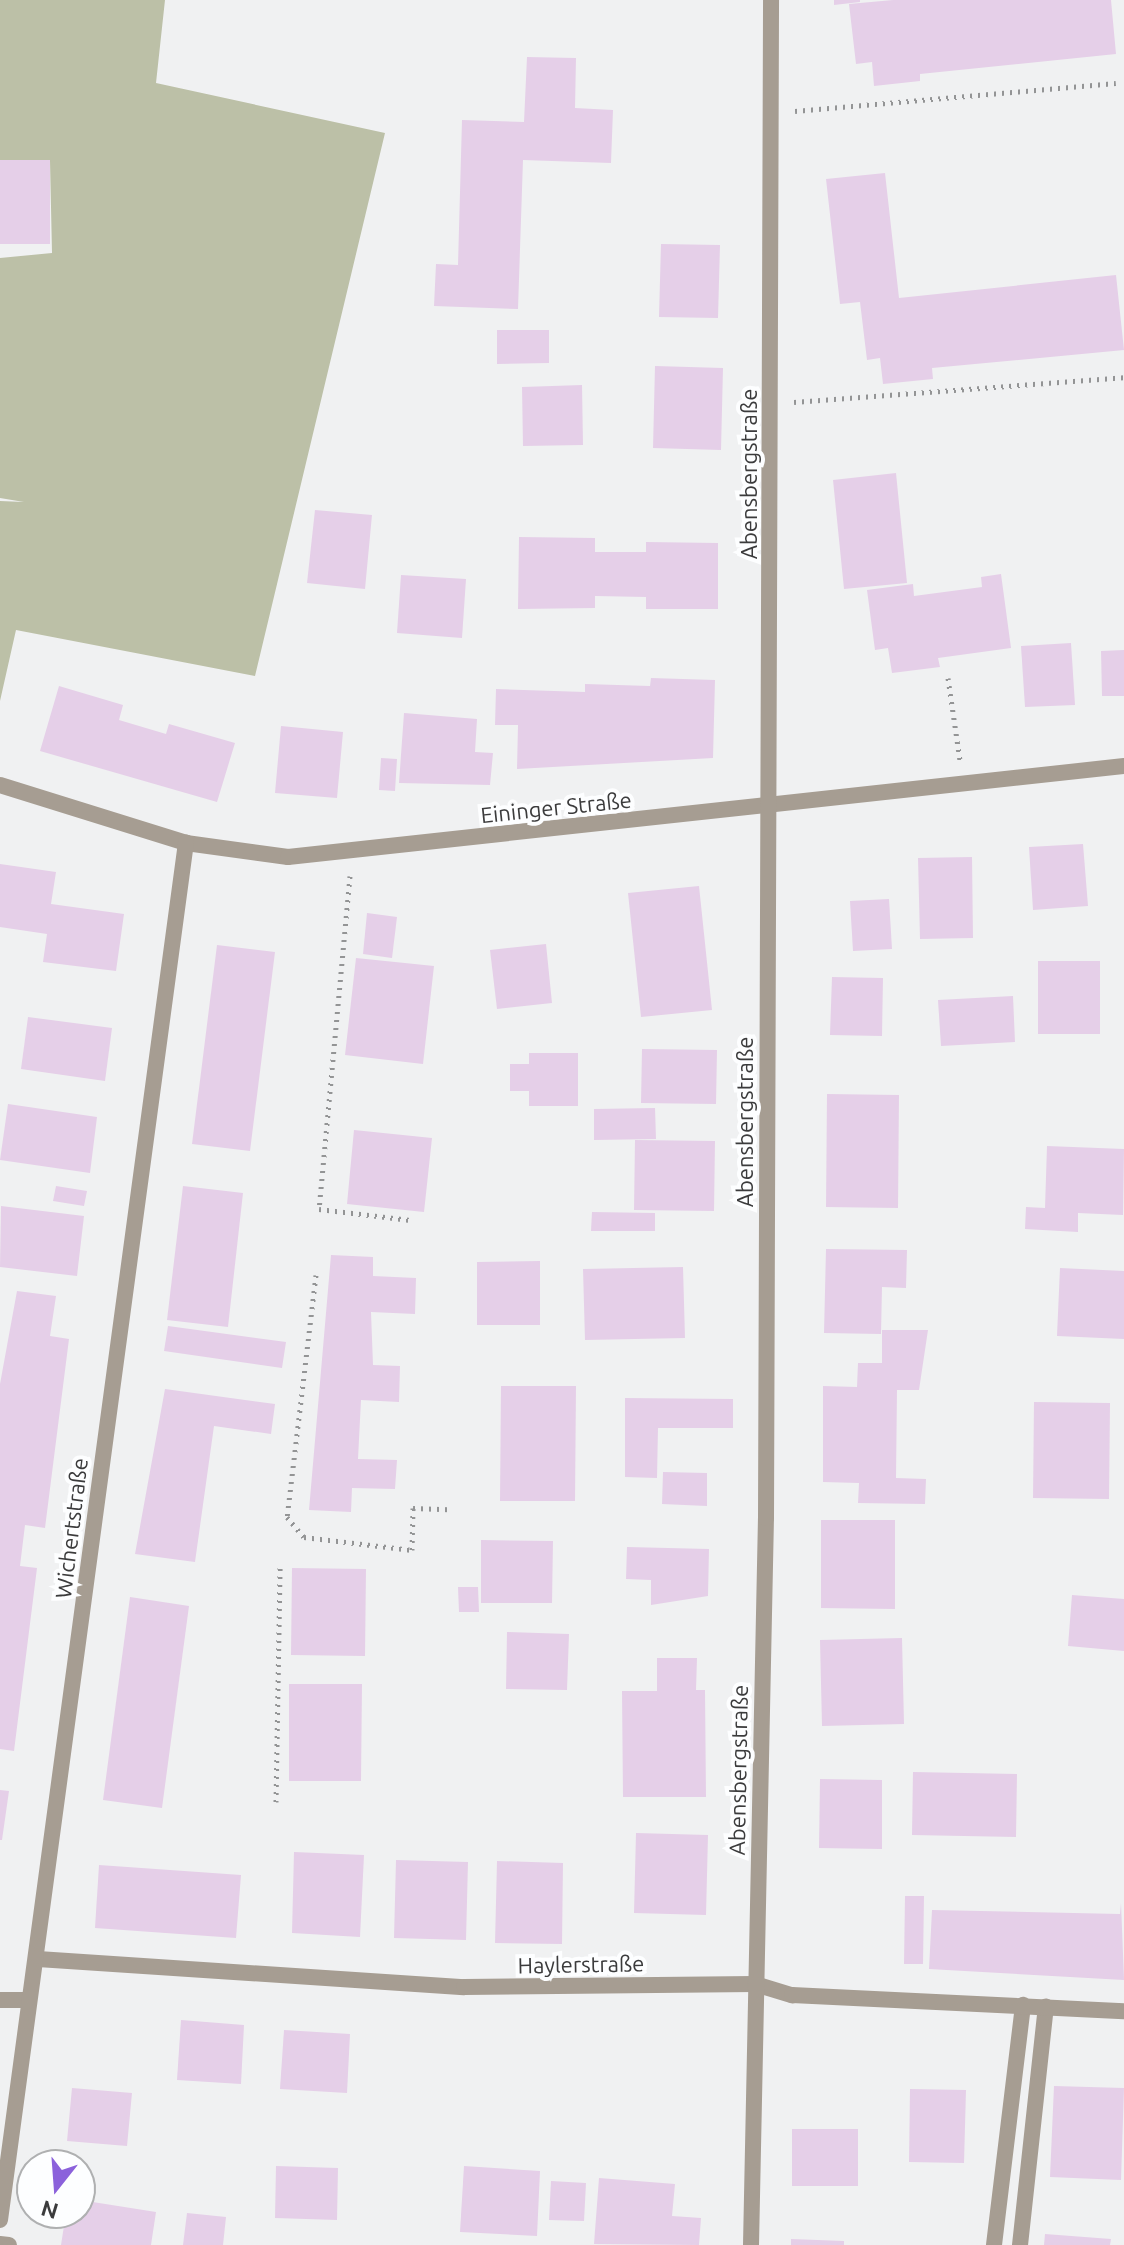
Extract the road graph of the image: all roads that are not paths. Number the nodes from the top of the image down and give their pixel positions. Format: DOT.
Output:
graph roads {
  1 [pos="771,0"];
  2 [pos="1124,766"];
  3 [pos="0,785"];
  4 [pos="769,806"];
  5 [pos="186,843"];
  6 [pos="38,1959"];
  7 [pos="755,1984"];
  8 [pos="0,2000"];
  9 [pos="29,2000"];
  10 [pos="1023,2005"];
  11 [pos="1046,2006"];
  12 [pos="1124,2011"];
  13 [pos="0,2220"];
  14 [pos="0,2244"];
  15 [pos="9,2245"];
  16 [pos="751,2245"];
  17 [pos="994,2245"];
  18 [pos="1020,2245"];
  1 -- 4 [label="street, Abensbergstraße"];
  2 -- 4 [label="street, Eininger Straße"];
  3 -- 5 [label="street, Eininger Straße"];
  4 -- 5 [label="street, Eininger Straße"];
  4 -- 7 [label="street, Abensbergstraße"];
  5 -- 6 [label="street, Wichertstraße"];
  6 -- 7 [label="street, Haylerstraße"];
  6 -- 9 [label="street, Wichertstraße"];
  7 -- 10 [label="street, Haylerstraße"];
  7 -- 16 [label="street, Abensbergstraße"];
  8 -- 9 [label="street"];
  9 -- 13 [label="street, Wichertstraße"];
  10 -- 11 [label="street, Haylerstraße"];
  10 -- 17 [label="street"];
  11 -- 12 [label="street, Haylerstraße"];
  11 -- 18 [label="street"];
  14 -- 15 [label="street"];
}
